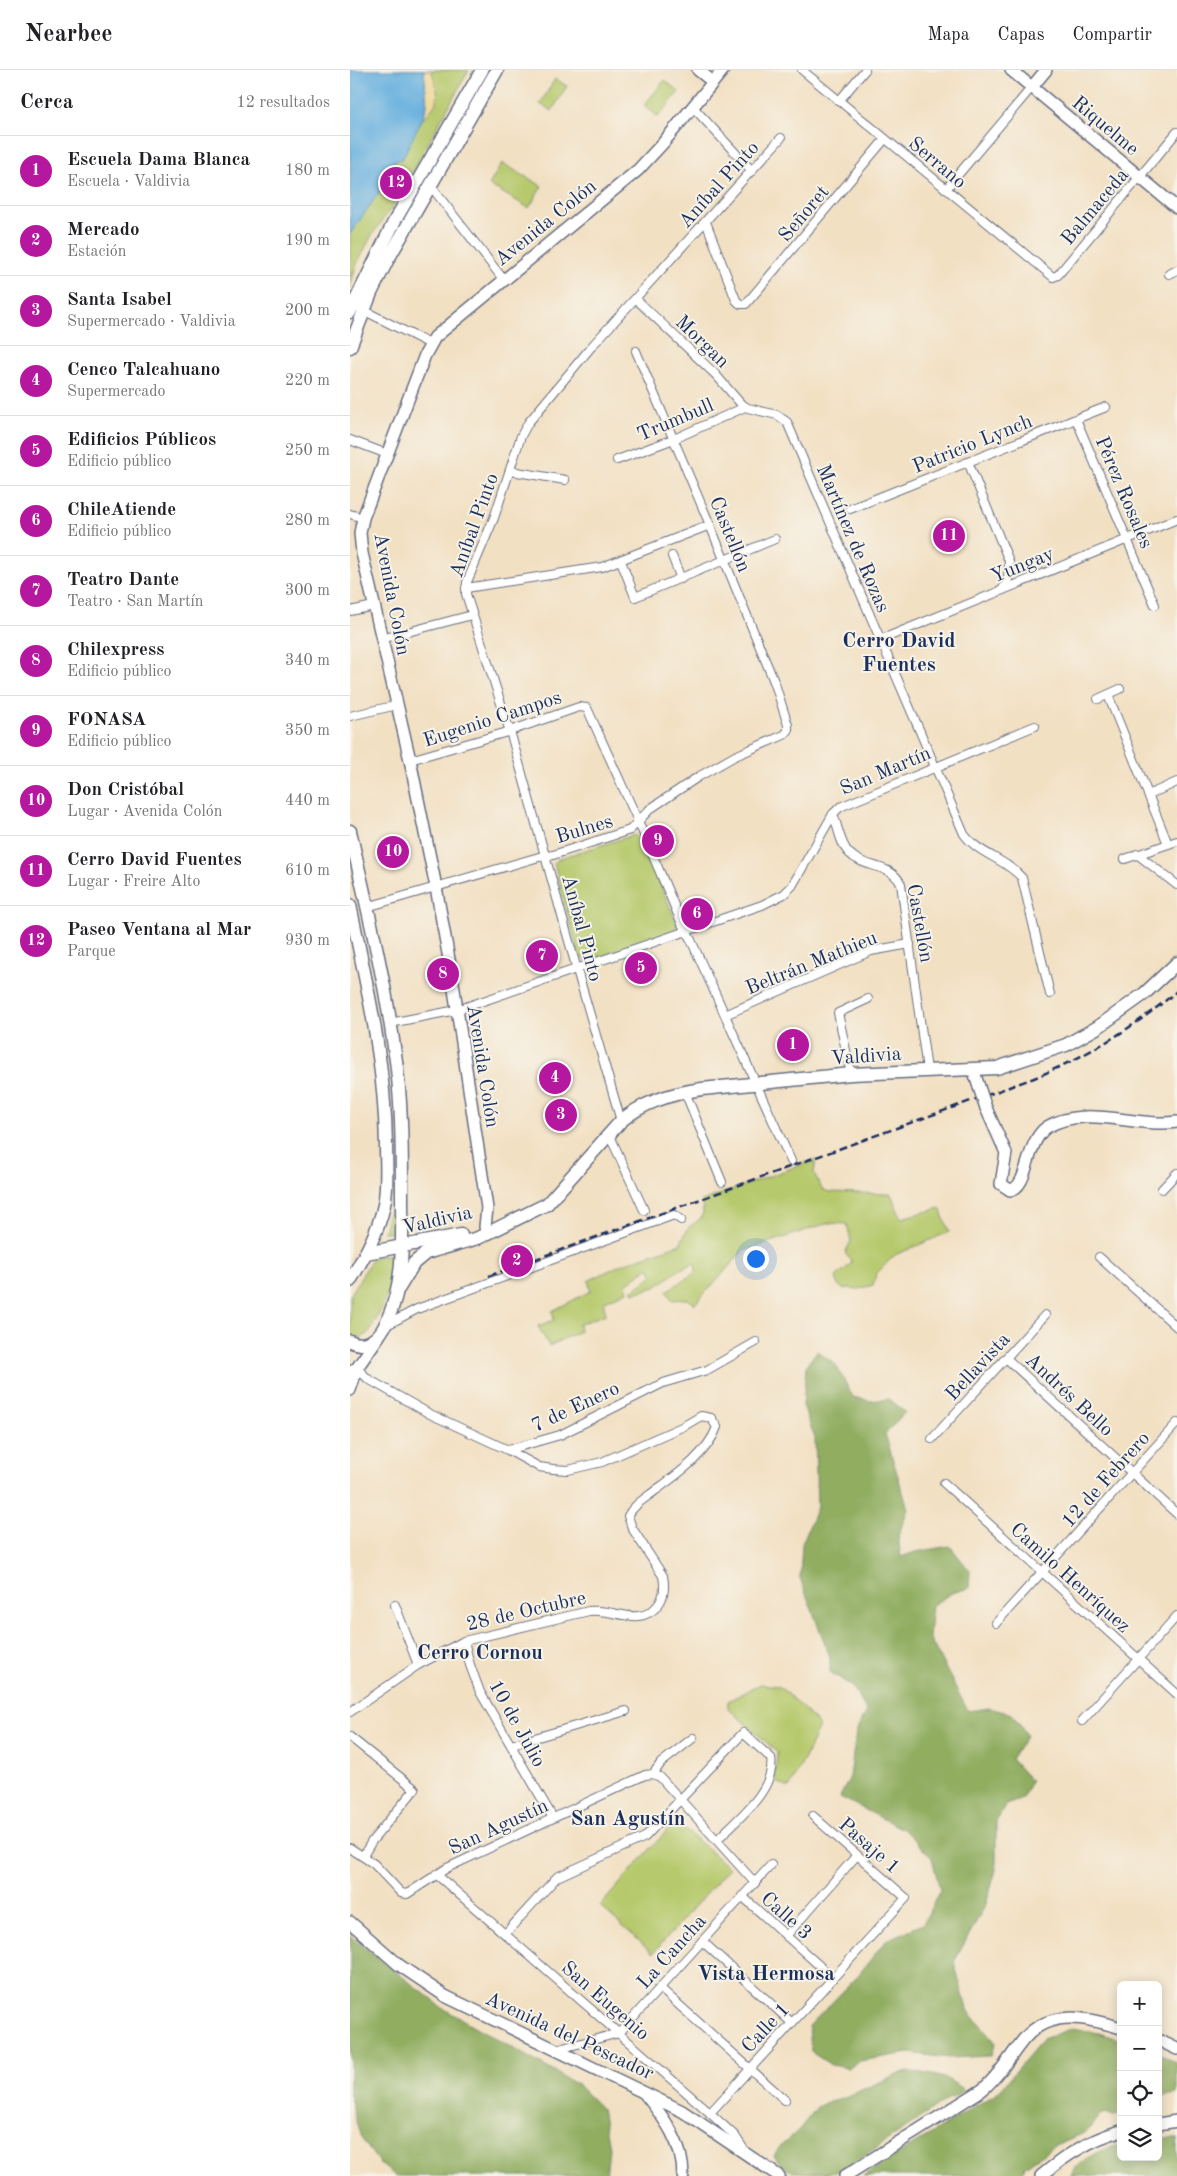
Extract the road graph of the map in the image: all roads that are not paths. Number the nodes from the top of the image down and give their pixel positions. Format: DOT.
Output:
graph roads {
  1 [pos="482,70"];
  2 [pos="497,70"];
  3 [pos="698,70"];
  4 [pos="723,70"];
  5 [pos="802,70"];
  6 [pos="865,70"];
  7 [pos="1011,70"];
  8 [pos="1046,70"];
  9 [pos="713,82"];
  10 [pos="1032,87"];
  11 [pos="839,101"];
  12 [pos="693,107"];
  13 [pos="1177,132"];
  14 [pos="781,138"];
  15 [pos="886,139"];
  16 [pos="752,171"];
  17 [pos="1140,177"];
  18 [pos="430,185"];
  19 [pos="946,189"];
  20 [pos="1177,208"];
  21 [pos="706,222"];
  22 [pos="1177,270"];
  23 [pos="1169,274"];
  24 [pos="1055,277"];
  25 [pos="503,279"];
  26 [pos="636,299"];
  27 [pos="355,309"];
  28 [pos="430,344"];
  29 [pos="350,347"];
  30 [pos="636,351"];
  31 [pos="745,406"];
  32 [pos="1106,407"];
  33 [pos="1076,419"];
  34 [pos="674,439"];
  35 [pos="350,440"];
  36 [pos="387,454"];
  37 [pos="618,460"];
  38 [pos="968,462"];
  39 [pos="510,471"];
  40 [pos="564,480"];
  41 [pos="850,509"];
  42 [pos="350,514"];
  43 [pos="363,518"];
  44 [pos="1177,519"];
  45 [pos="710,525"];
  46 [pos="776,539"];
  47 [pos="1127,539"];
  48 [pos="672,556"];
  49 [pos="724,560"];
  50 [pos="621,561"];
  51 [pos="681,579"];
  52 [pos="466,588"];
  53 [pos="1001,590"];
  54 [pos="374,606"];
  55 [pos="1155,606"];
  56 [pos="350,611"];
  57 [pos="472,614"];
  58 [pos="381,639"];
  59 [pos="880,640"];
  60 [pos="1120,689"];
  61 [pos="1108,695"];
  62 [pos="1098,700"];
  63 [pos="397,705"];
  64 [pos="350,716"];
  65 [pos="1035,726"];
  66 [pos="510,731"];
  67 [pos="788,731"];
  68 [pos="410,760"];
  69 [pos="934,767"];
  70 [pos="1177,782"];
  71 [pos="1148,795"];
  72 [pos="833,814"];
  73 [pos="639,823"];
  74 [pos="350,831"];
  75 [pos="1177,841"];
  76 [pos="1168,844"];
  77 [pos="1138,854"];
  78 [pos="546,856"];
  79 [pos="1124,859"];
  80 [pos="1177,885"];
  81 [pos="436,888"];
  82 [pos="350,905"];
  83 [pos="367,907"];
  84 [pos="353,919"];
  85 [pos="686,932"];
  86 [pos="910,944"];
  87 [pos="1177,963"];
  88 [pos="577,969"];
  89 [pos="1050,994"];
  90 [pos="868,999"];
  91 [pos="457,1010"];
  92 [pos="373,1015"];
  93 [pos="725,1015"];
  94 [pos="390,1023"];
  95 [pos="973,1069"];
  96 [pos="926,1070"];
  97 [pos="851,1074"];
  98 [pos="757,1083"];
  99 [pos="685,1092"];
  100 [pos="622,1121"];
  101 [pos="1177,1122"];
  102 [pos="610,1134"];
  103 [pos="792,1161"];
  104 [pos="1177,1173"];
  105 [pos="722,1182"];
  106 [pos="1162,1189"];
  107 [pos="644,1210"];
  108 [pos="681,1220"];
  109 [pos="484,1232"];
  110 [pos="402,1246"];
  111 [pos="366,1253"];
  112 [pos="1100,1257"];
  113 [pos="350,1281"];
  114 [pos="399,1288"];
  115 [pos="392,1308"];
  116 [pos="417,1310"];
  117 [pos="1045,1316"];
  118 [pos="1177,1327"];
  119 [pos="383,1330"];
  120 [pos="350,1341"];
  121 [pos="756,1342"];
  122 [pos="1006,1358"];
  123 [pos="353,1371"];
  124 [pos="350,1390"];
  125 [pos="1177,1423"];
  126 [pos="932,1439"];
  127 [pos="508,1450"];
  128 [pos="1132,1473"];
  129 [pos="944,1484"];
  130 [pos="1177,1514"];
  131 [pos="1042,1572"];
  132 [pos="395,1605"];
  133 [pos="1177,1616"];
  134 [pos="996,1623"];
  135 [pos="464,1640"];
  136 [pos="1138,1659"];
  137 [pos="418,1664"];
  138 [pos="1177,1694"];
  139 [pos="626,1711"];
  140 [pos="350,1712"];
  141 [pos="1082,1721"];
  142 [pos="350,1737"];
  143 [pos="693,1738"];
  144 [pos="511,1745"];
  145 [pos="653,1774"];
  146 [pos="680,1800"];
  147 [pos="813,1816"];
  148 [pos="552,1818"];
  149 [pos="717,1840"];
  150 [pos="350,1848"];
  151 [pos="857,1855"];
  152 [pos="363,1856"];
  153 [pos="771,1865"];
  154 [pos="436,1874"];
  155 [pos="755,1882"];
  156 [pos="742,1896"];
  157 [pos="906,1898"];
  158 [pos="350,1922"];
  159 [pos="505,1934"];
  160 [pos="786,1936"];
  161 [pos="702,1941"];
  162 [pos="833,1978"];
  163 [pos="660,1988"];
  164 [pos="792,2023"];
  165 [pos="1117,2027"];
  166 [pos="619,2033"];
  167 [pos="1162,2042"];
  168 [pos="1177,2049"];
  169 [pos="555,2050"];
  170 [pos="750,2068"];
  171 [pos="643,2091"];
  172 [pos="785,2100"];
  173 [pos="710,2113"];
  174 [pos="1177,2121"];
  175 [pos="1162,2123"];
  176 [pos="1177,2128"];
  177 [pos="1162,2131"];
  178 [pos="1117,2133"];
  179 [pos="1117,2137"];
  180 [pos="1092,2142"];
  181 [pos="748,2156"];
  182 [pos="682,2176"];
  183 [pos="779,2176"];
  184 [pos="845,2176"];
  185 [pos="1041,2176"];
  1 -- 27 [label="main road"];
  2 -- 18 [label="main road"];
  3 -- 9 [label="main road"];
  4 -- 9 [label="main road, Avenida Colón"];
  5 -- 11 [label="street, Serrano"];
  6 -- 11 [label="street"];
  7 -- 10 [label="main road, Riquelme"];
  8 -- 10 [label="main road"];
  9 -- 12 [label="main road, Avenida Colón"];
  10 -- 17 [label="main road, Riquelme"];
  10 -- 19 [label="street"];
  11 -- 15 [label="street, Serrano"];
  12 -- 16 [label="street"];
  12 -- 25 [label="main road, Avenida Colón"];
  13 -- 17 [label="street, Balmaceda"];
  14 -- 16 [label="street, Aníbal Pinto"];
  15 -- 19 [label="street, Serrano"];
  15 -- 21 [label="street, Señoret"];
  16 -- 21 [label="street, Aníbal Pinto"];
  17 -- 20 [label="main road, Riquelme"];
  17 -- 24 [label="street, Balmaceda"];
  18 -- 25 [label="street"];
  18 -- 27 [label="main road"];
  19 -- 24 [label="street, Serrano"];
  21 -- 26 [label="street, Aníbal Pinto"];
  22 -- 23 [label="street"];
  25 -- 28 [label="main road, Avenida Colón"];
  26 -- 31 [label="street, Morgan"];
  26 -- 39 [label="street, Aníbal Pinto"];
  27 -- 28 [label="street"];
  27 -- 29 [label="main road"];
  28 -- 36 [label="main road, Avenida Colón"];
  30 -- 34 [label="street, Castellón"];
  31 -- 34 [label="street, Trumbull"];
  31 -- 59 [label="street, Martínez de Rozas"];
  32 -- 33 [label="street, Patricio Lynch"];
  33 -- 38 [label="street, Patricio Lynch"];
  33 -- 47 [label="street, Pérez Rosales"];
  34 -- 37 [label="street, Trumbull"];
  34 -- 45 [label="street, Castellón"];
  35 -- 36 [label="street"];
  36 -- 43 [label="main road, Avenida Colón"];
  38 -- 41 [label="street, Patricio Lynch"];
  38 -- 53 [label="street"];
  39 -- 40 [label="street"];
  39 -- 52 [label="street, Aníbal Pinto"];
  42 -- 43 [label="street"];
  43 -- 54 [label="main road, Avenida Colón"];
  44 -- 47 [label="street, Yungay"];
  45 -- 49 [label="street, Castellón"];
  45 -- 50 [label="street"];
  46 -- 49 [label="street"];
  47 -- 53 [label="street, Yungay"];
  47 -- 55 [label="street, Pérez Rosales"];
  48 -- 51 [label="street"];
  49 -- 51 [label="street"];
  49 -- 67 [label="street, Castellón"];
  50 -- 51 [label="street"];
  50 -- 52 [label="street"];
  52 -- 57 [label="street, Aníbal Pinto"];
  53 -- 59 [label="street, Yungay"];
  54 -- 56 [label="street"];
  54 -- 58 [label="main road, Avenida Colón"];
  57 -- 58 [label="street"];
  57 -- 66 [label="street, Aníbal Pinto"];
  58 -- 63 [label="main road, Avenida Colón"];
  59 -- 69 [label="street, Martínez de Rozas"];
  60 -- 61 [label="street"];
  61 -- 62 [label="street"];
  61 -- 71 [label="street"];
  63 -- 64 [label="street"];
  63 -- 68 [label="main road, Avenida Colón"];
  65 -- 69 [label="street, San Martín"];
  66 -- 68 [label="street, Eugenio Campos"];
  66 -- 73 [label="street, Eugenio Campos"];
  66 -- 78 [label="street, Aníbal Pinto"];
  67 -- 73 [label="street, Bulnes"];
  68 -- 81 [label="main road, Avenida Colón"];
  69 -- 72 [label="street, San Martín"];
  69 -- 89 [label="street, Martínez de Rozas"];
  70 -- 71 [label="street"];
  71 -- 76 [label="street"];
  72 -- 85 [label="street, San Martín"];
  72 -- 86 [label="street, Castellón"];
  73 -- 78 [label="street, Bulnes"];
  73 -- 85 [label="street"];
  74 -- 83 [label="main road"];
  75 -- 76 [label="street"];
  76 -- 77 [label="street"];
  77 -- 79 [label="street"];
  77 -- 80 [label="street"];
  78 -- 81 [label="street, Bulnes"];
  78 -- 88 [label="street, Aníbal Pinto"];
  81 -- 83 [label="street, Bulnes"];
  81 -- 91 [label="main road, Avenida Colón"];
  82 -- 84 [label="main road"];
  83 -- 84 [label="main road"];
  83 -- 94 [label="main road"];
  84 -- 92 [label="main road"];
  85 -- 88 [label="street, San Martín"];
  85 -- 93 [label="street"];
  86 -- 93 [label="street, Beltrán Mathieu"];
  86 -- 96 [label="street, Castellón"];
  87 -- 95 [label="main road, Valdivia"];
  88 -- 91 [label="street, San Martín"];
  88 -- 100 [label="street, Aníbal Pinto"];
  90 -- 97 [label="street"];
  91 -- 94 [label="street, San Martín"];
  91 -- 109 [label="main road, Avenida Colón"];
  92 -- 94 [label="main road"];
  92 -- 111 [label="main road"];
  93 -- 98 [label="street"];
  94 -- 110 [label="main road"];
  95 -- 96 [label="main road, Valdivia"];
  95 -- 101 [label="main road, bridge"];
  96 -- 97 [label="main road, Valdivia"];
  97 -- 98 [label="main road, Valdivia"];
  98 -- 99 [label="main road, Valdivia"];
  98 -- 103 [label="street"];
  99 -- 100 [label="main road, Valdivia"];
  99 -- 105 [label="street"];
  100 -- 102 [label="main road, Valdivia"];
  102 -- 107 [label="street"];
  102 -- 109 [label="main road, Valdivia"];
  104 -- 106 [label="street"];
  108 -- 116 [label="street"];
  109 -- 110 [label="main road, Valdivia"];
  109 -- 114 [label="main road, Valdivia"];
  110 -- 111 [label="main road, Valdivia"];
  110 -- 114 [label="main road"];
  111 -- 113 [label="main road"];
  112 -- 118 [label="street"];
  114 -- 115 [label="main road"];
  115 -- 116 [label="street"];
  115 -- 119 [label="main road"];
  116 -- 119 [label="street"];
  117 -- 122 [label="street, Bellavista"];
  119 -- 120 [label="main road"];
  119 -- 123 [label="main road"];
  121 -- 127 [label="street, 7 de Enero"];
  122 -- 126 [label="street, Bellavista"];
  122 -- 128 [label="street, Andrés Bello"];
  123 -- 124 [label="main road"];
  123 -- 127 [label="street"];
  125 -- 128 [label="street, 12 de Febrero"];
  127 -- 135 [label="street, 28 de Octubre"];
  128 -- 130 [label="street, Andrés Bello"];
  128 -- 131 [label="street, 12 de Febrero"];
  129 -- 131 [label="street, Camilo Henríquez"];
  131 -- 134 [label="street, 12 de Febrero"];
  131 -- 136 [label="street, Camilo Henríquez"];
  132 -- 137 [label="street"];
  133 -- 136 [label="street"];
  135 -- 137 [label="street, 28 de Octubre"];
  135 -- 144 [label="street, 10 de Julio"];
  136 -- 138 [label="street, Camilo Henríquez"];
  136 -- 141 [label="street"];
  137 -- 140 [label="street, 28 de Octubre"];
  139 -- 144 [label="street"];
  142 -- 152 [label="street"];
  143 -- 145 [label="street, San Agustín"];
  144 -- 148 [label="street, 10 de Julio"];
  145 -- 146 [label="street"];
  145 -- 148 [label="street, San Agustín"];
  146 -- 149 [label="street"];
  146 -- 149 [label="street"];
  146 -- 159 [label="street"];
  147 -- 151 [label="street, Pasaje 1"];
  148 -- 154 [label="street, San Agustín"];
  149 -- 155 [label="street"];
  150 -- 152 [label="street, San Agustín"];
  151 -- 157 [label="street, Pasaje 1"];
  151 -- 160 [label="street"];
  152 -- 154 [label="street, San Agustín"];
  153 -- 155 [label="street, La Cancha"];
  154 -- 159 [label="street, San Eugenio"];
  155 -- 156 [label="street, La Cancha"];
  156 -- 160 [label="street, Calle 3"];
  156 -- 161 [label="street, La Cancha"];
  157 -- 162 [label="street, Calle 1"];
  158 -- 169 [label="main road, Avenida del Pescador"];
  159 -- 166 [label="street, San Eugenio"];
  160 -- 162 [label="street, Calle 3"];
  161 -- 163 [label="street, La Cancha"];
  161 -- 164 [label="street"];
  162 -- 164 [label="street, Calle 1"];
  163 -- 166 [label="street, La Cancha"];
  163 -- 170 [label="street"];
  164 -- 170 [label="street, Calle 1"];
  165 -- 184 [label="main road"];
  166 -- 169 [label="street"];
  166 -- 173 [label="street, San Eugenio"];
  167 -- 168 [label="main road"];
  169 -- 171 [label="main road, Avenida del Pescador"];
  170 -- 172 [label="street"];
  170 -- 173 [label="street, Calle 1"];
  171 -- 181 [label="main road, Avenida del Pescador"];
  171 -- 182 [label="main road"];
  173 -- 181 [label="street, San Eugenio"];
  174 -- 175 [label="main road"];
  176 -- 177 [label="main road"];
  178 -- 180 [label="main road"];
  179 -- 180 [label="main road"];
  180 -- 185 [label="main road"];
  181 -- 183 [label="main road, Avenida del Pescador"];
}
